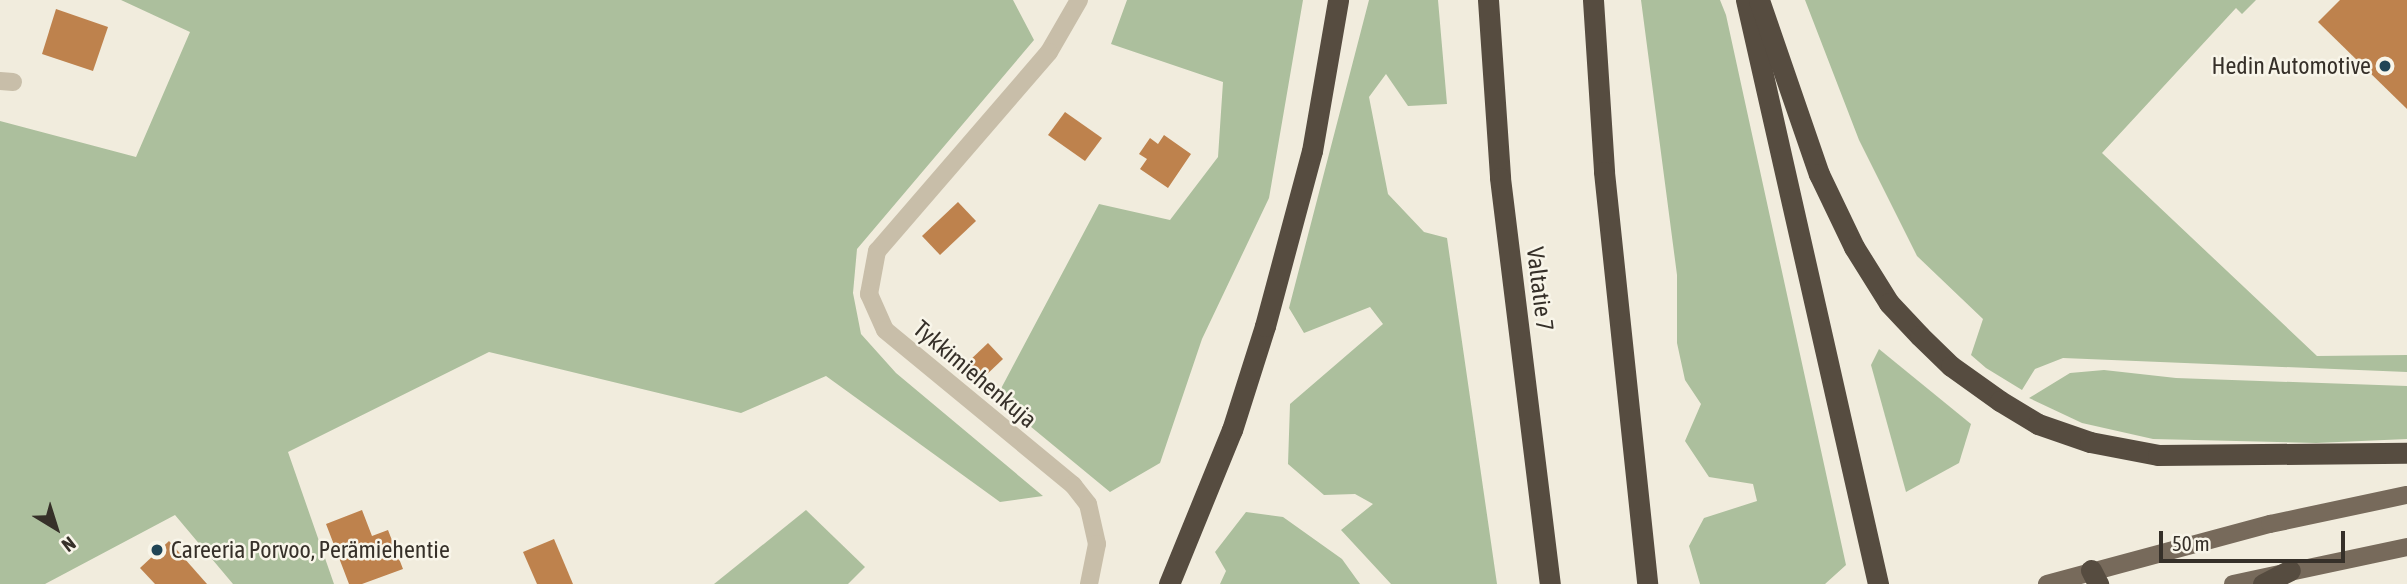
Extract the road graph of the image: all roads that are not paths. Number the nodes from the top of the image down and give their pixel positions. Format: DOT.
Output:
graph roads {
  1 [pos="1079,0"];
  2 [pos="1338,0"];
  3 [pos="1488,0"];
  4 [pos="1593,0"];
  5 [pos="1746,0"];
  6 [pos="1759,0"];
  7 [pos="2407,453"];
  8 [pos="2407,495"];
  9 [pos="2407,547"];
  10 [pos="2290,570"];
  11 [pos="2094,577"];
  12 [pos="1089,584"];
  13 [pos="1169,584"];
  14 [pos="1550,584"];
  15 [pos="1647,584"];
  16 [pos="1878,584"];
  17 [pos="2047,584"];
  18 [pos="2233,584"];
  19 [pos="2263,584"];
  1 -- 12 [label="street, Tykkimiehenkuja"];
  2 -- 13 [label="highway"];
  3 -- 14 [label="highway, Valtatie 7"];
  4 -- 15 [label="highway"];
  5 -- 16 [label="highway"];
  6 -- 7 [label="highway"];
  8 -- 11 [label="main road"];
  9 -- 10 [label="main road"];
  10 -- 18 [label="main road"];
  10 -- 19 [label="highway"];
  11 -- 17 [label="main road"];
}
